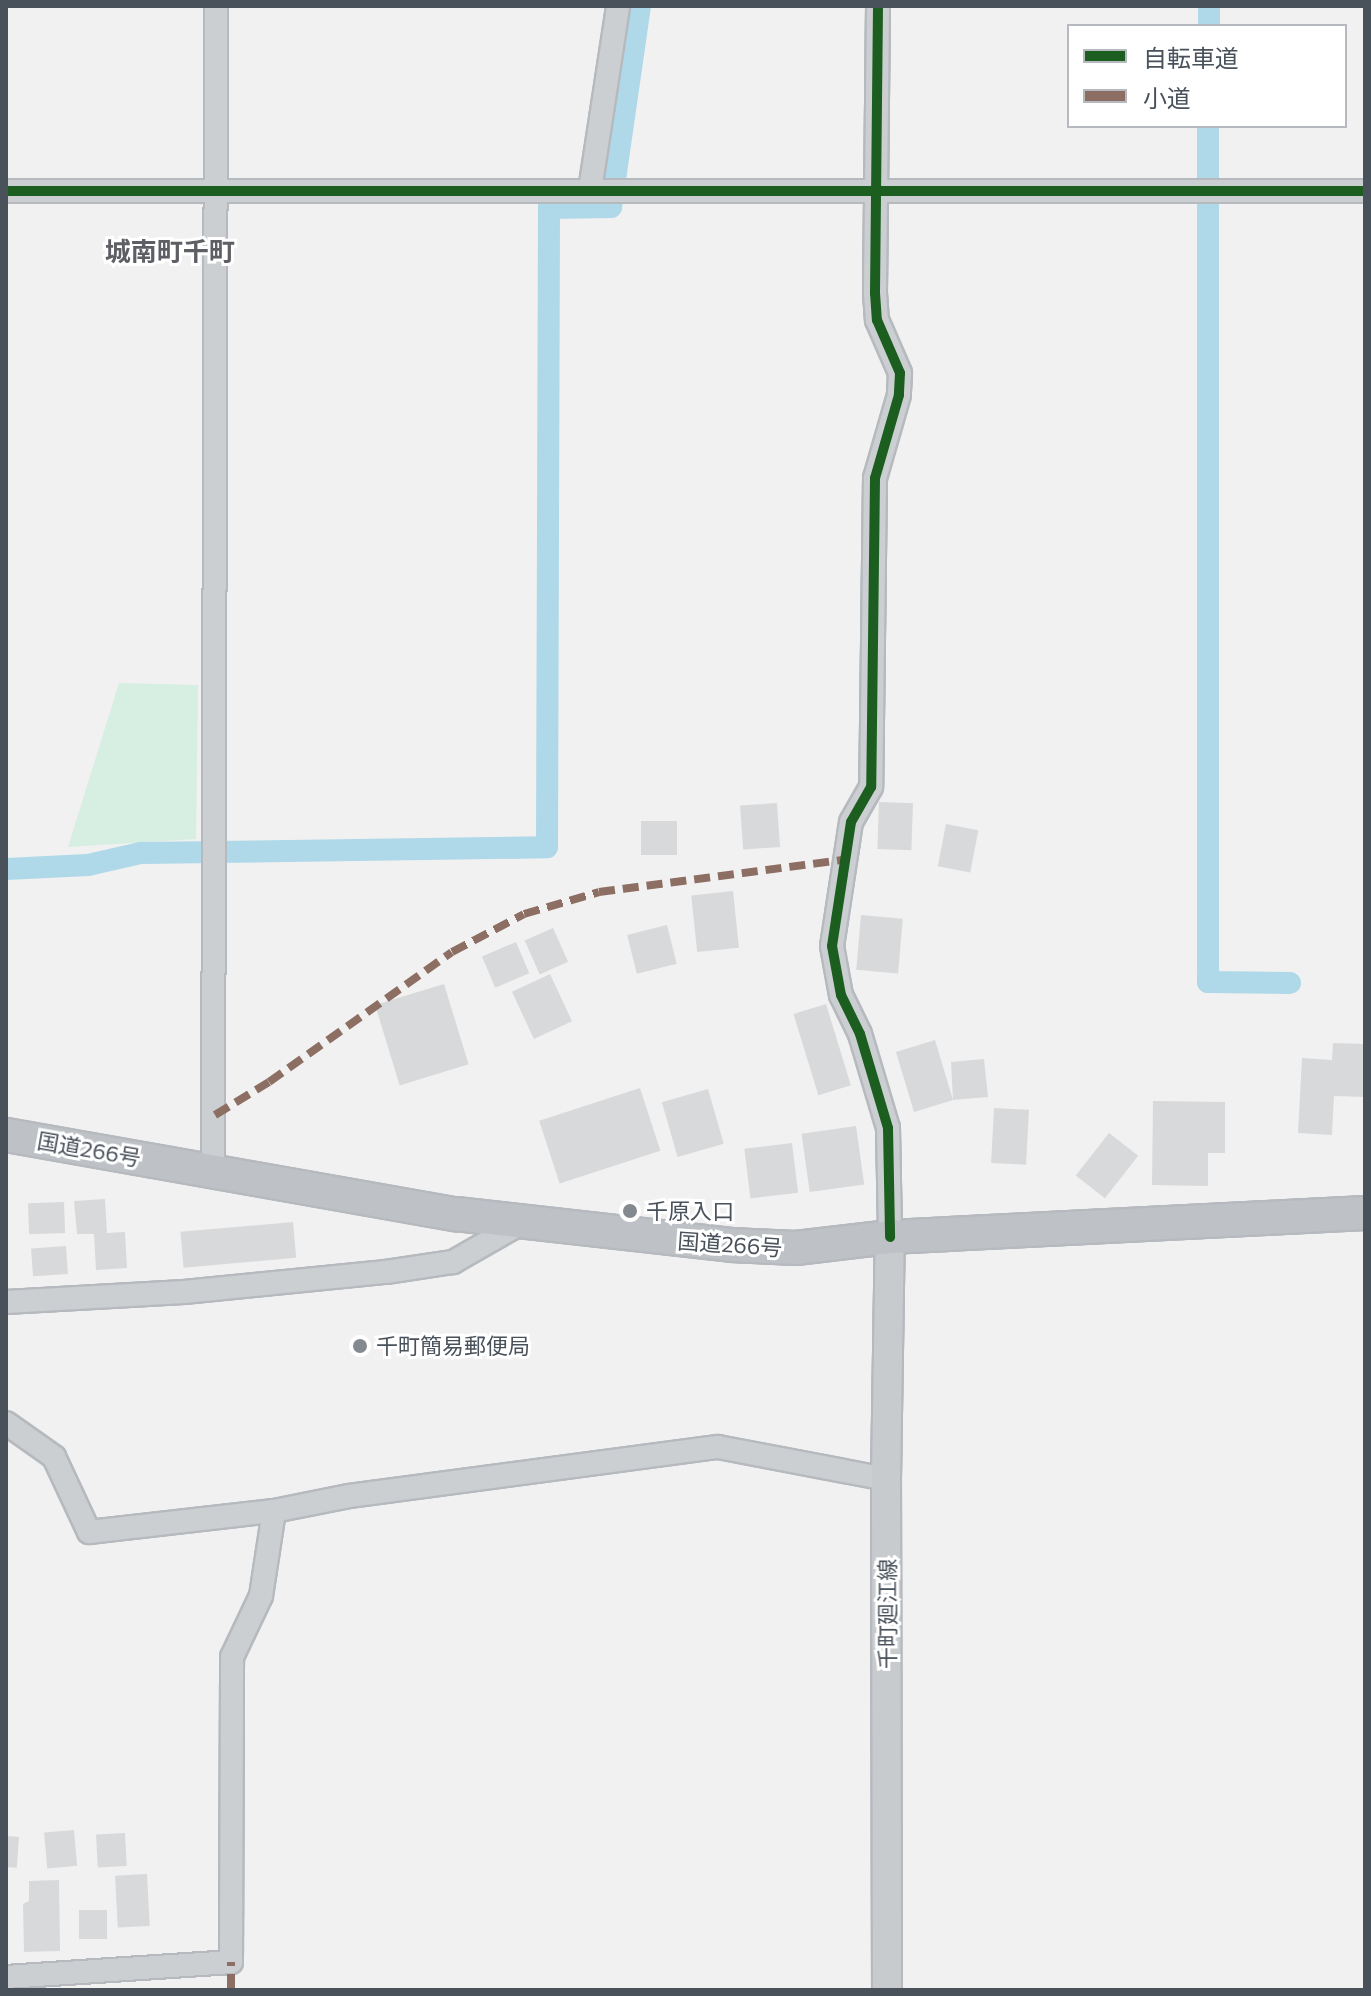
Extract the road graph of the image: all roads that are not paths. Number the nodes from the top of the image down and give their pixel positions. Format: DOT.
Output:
graph roads {
  1 [pos="216,6"];
  2 [pos="618,6"];
  3 [pos="878,6"];
  4 [pos="216,189"];
  5 [pos="590,190"];
  6 [pos="6,191"];
  7 [pos="1365,191"];
  8 [pos="875,193"];
  9 [pos="6,1135"];
  10 [pos="213,1171"];
  11 [pos="1365,1213"];
  12 [pos="521,1223"];
  13 [pos="890,1237"];
  14 [pos="6,1302"];
  15 [pos="6,1423"];
  16 [pos="886,1479"];
  17 [pos="274,1511"];
  18 [pos="6,1977"];
  19 [pos="887,1990"];
  1 -- 4 [label="street"];
  2 -- 5 [label="street"];
  3 -- 8 [label="street"];
  4 -- 5 [label="street"];
  4 -- 6 [label="street"];
  4 -- 10 [label="street"];
  5 -- 8 [label="street"];
  7 -- 8 [label="street"];
  8 -- 13 [label="street"];
  9 -- 10 [label="highway, 国道266号"];
  10 -- 12 [label="highway, 国道266号"];
  11 -- 13 [label="highway, 国道266号"];
  12 -- 13 [label="highway, 国道266号"];
  12 -- 14 [label="street"];
  13 -- 16 [label="main road, 千町廻江線"];
  15 -- 17 [label="street"];
  16 -- 17 [label="street"];
  16 -- 19 [label="main road, 千町廻江線"];
  17 -- 18 [label="street"];
}
